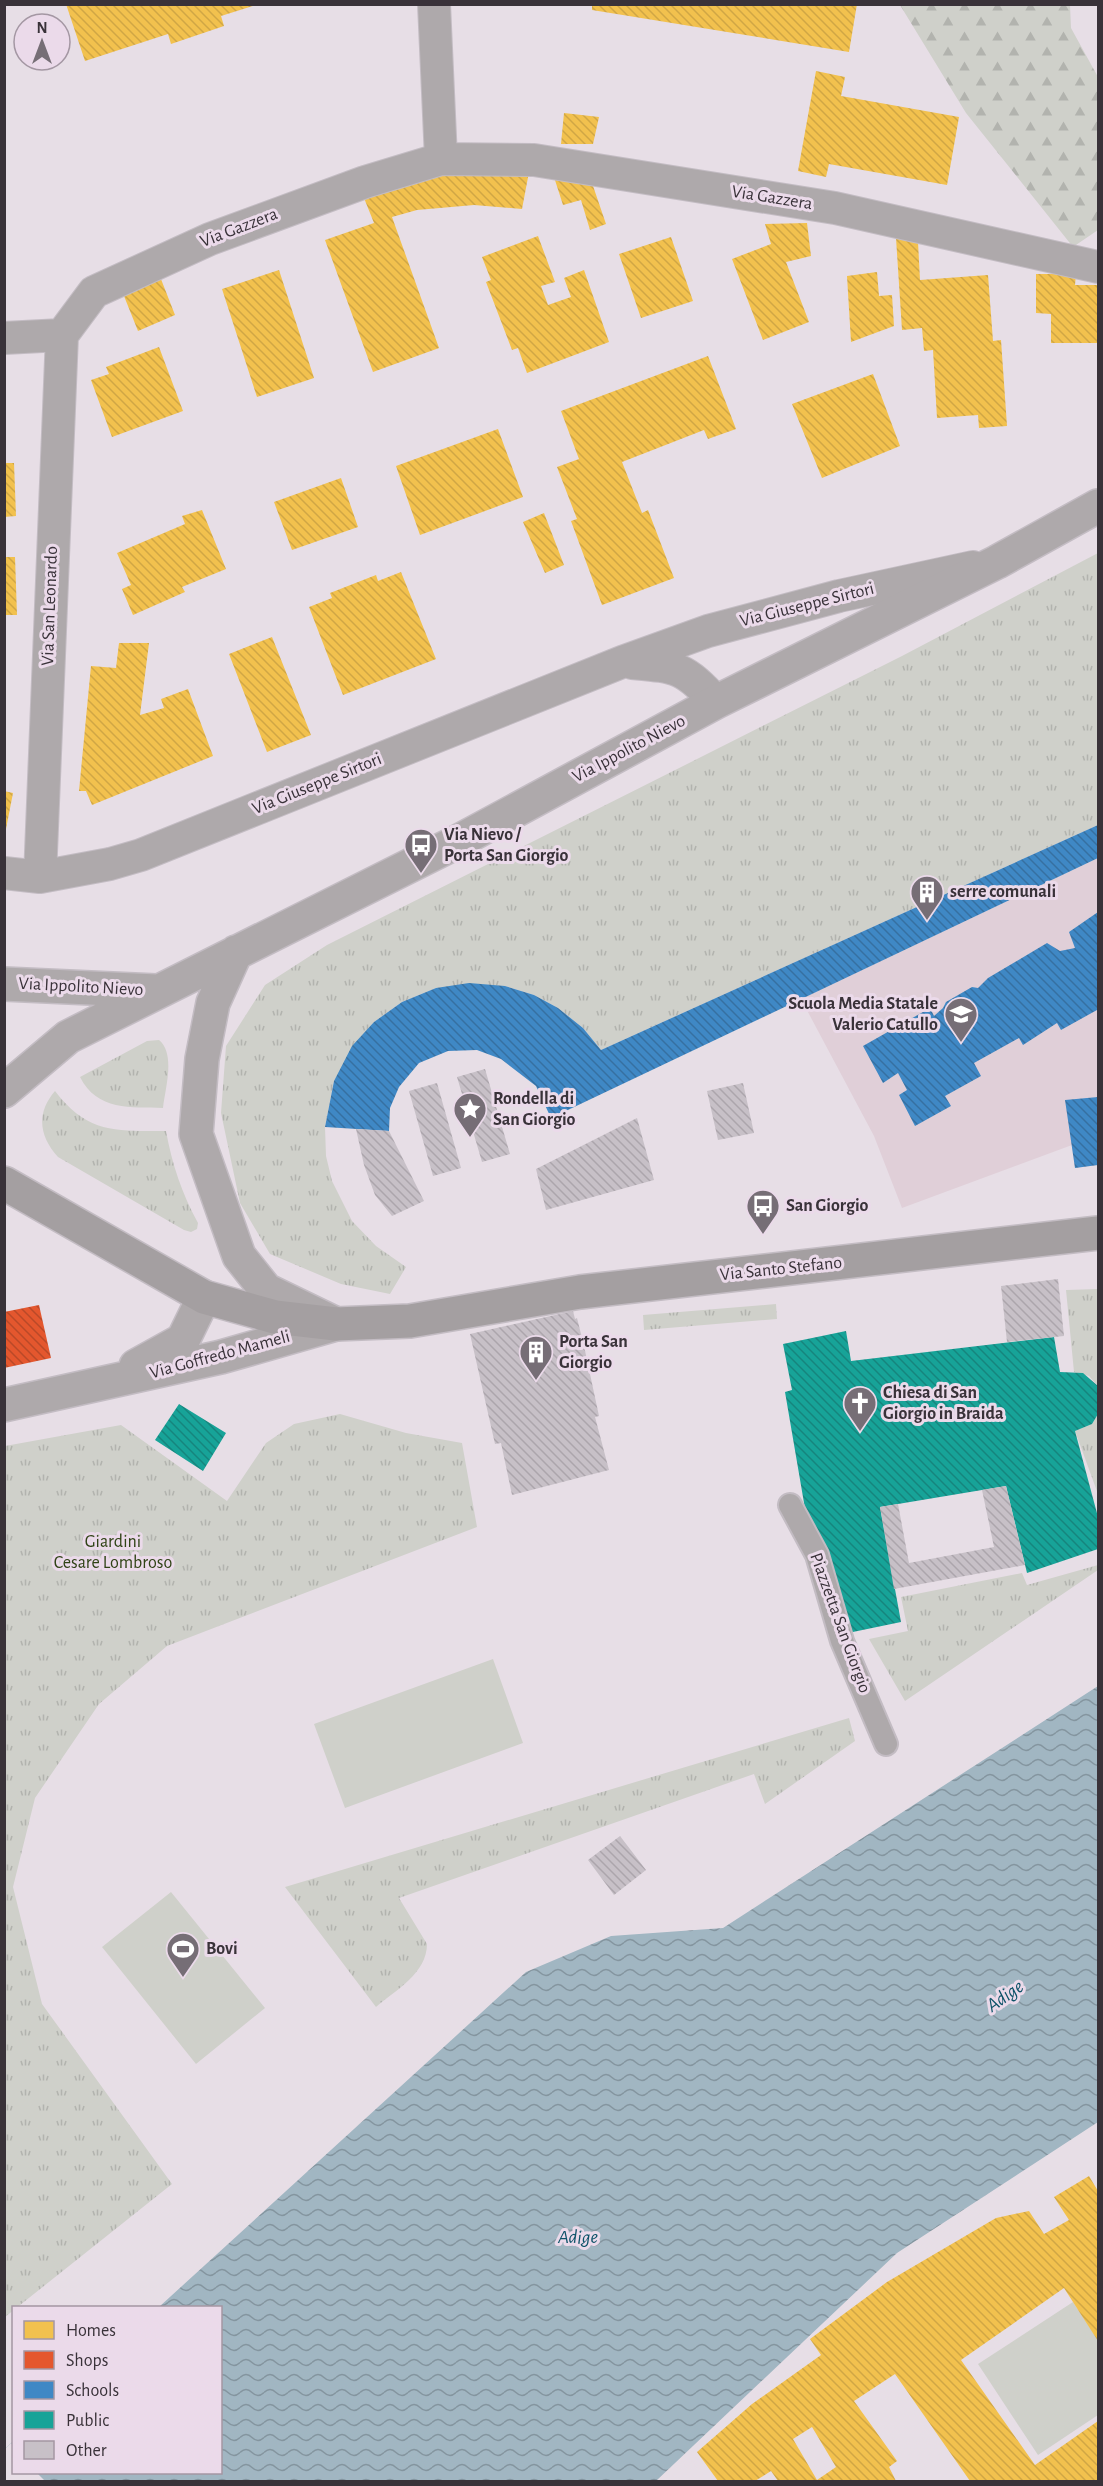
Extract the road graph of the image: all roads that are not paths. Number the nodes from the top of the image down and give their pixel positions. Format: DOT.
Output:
graph roads {
  1 [pos="434,4"];
  2 [pos="441,159"];
  3 [pos="1098,267"];
  4 [pos="62,336"];
  5 [pos="4,338"];
  6 [pos="1098,506"];
  7 [pos="997,562"];
  8 [pos="622,662"];
  9 [pos="716,702"];
  10 [pos="4,873"];
  11 [pos="40,877"];
  12 [pos="236,952"];
  13 [pos="4,984"];
  14 [pos="158,991"];
  15 [pos="4,1091"];
  16 [pos="4,1183"];
  17 [pos="1098,1233"];
  18 [pos="204,1297"];
  19 [pos="465,1311"];
  20 [pos="336,1324"];
  21 [pos="103,1384"];
  22 [pos="4,1405"];
  23 [pos="790,1504"];
  24 [pos="886,1744"];
  1 -- 2 [label="street"];
  2 -- 3 [label="street, Via Gazzera"];
  2 -- 4 [label="street, Via Gazzera"];
  4 -- 5 [label="street"];
  4 -- 11 [label="street, Via San Leonardo"];
  6 -- 7 [label="street, Via Ippolito Nievo"];
  7 -- 8 [label="street, Via Giuseppe Sirtori"];
  7 -- 9 [label="street, Via Ippolito Nievo"];
  8 -- 9 [label="street, Via Giuseppe Sirtori"];
  8 -- 11 [label="street, Via Giuseppe Sirtori"];
  9 -- 12 [label="street, Via Ippolito Nievo"];
  10 -- 11 [label="street, Via Giuseppe Sirtori"];
  12 -- 14 [label="street, Via Ippolito Nievo"];
  12 -- 20 [label="street"];
  13 -- 14 [label="street, Via Ippolito Nievo"];
  14 -- 15 [label="street, Via Ippolito Nievo"];
  16 -- 18 [label="main road, Via Goffredo Mameli"];
  17 -- 19 [label="main road, Via Santo Stefano"];
  18 -- 20 [label="main road, Via Goffredo Mameli"];
  18 -- 21 [label="street, Via Goffredo Mameli"];
  19 -- 20 [label="main road, Via Goffredo Mameli"];
  20 -- 21 [label="street, Via Goffredo Mameli"];
  21 -- 22 [label="street, Via Goffredo Mameli"];
  23 -- 24 [label="street, Piazzetta San Giorgio"];
}
